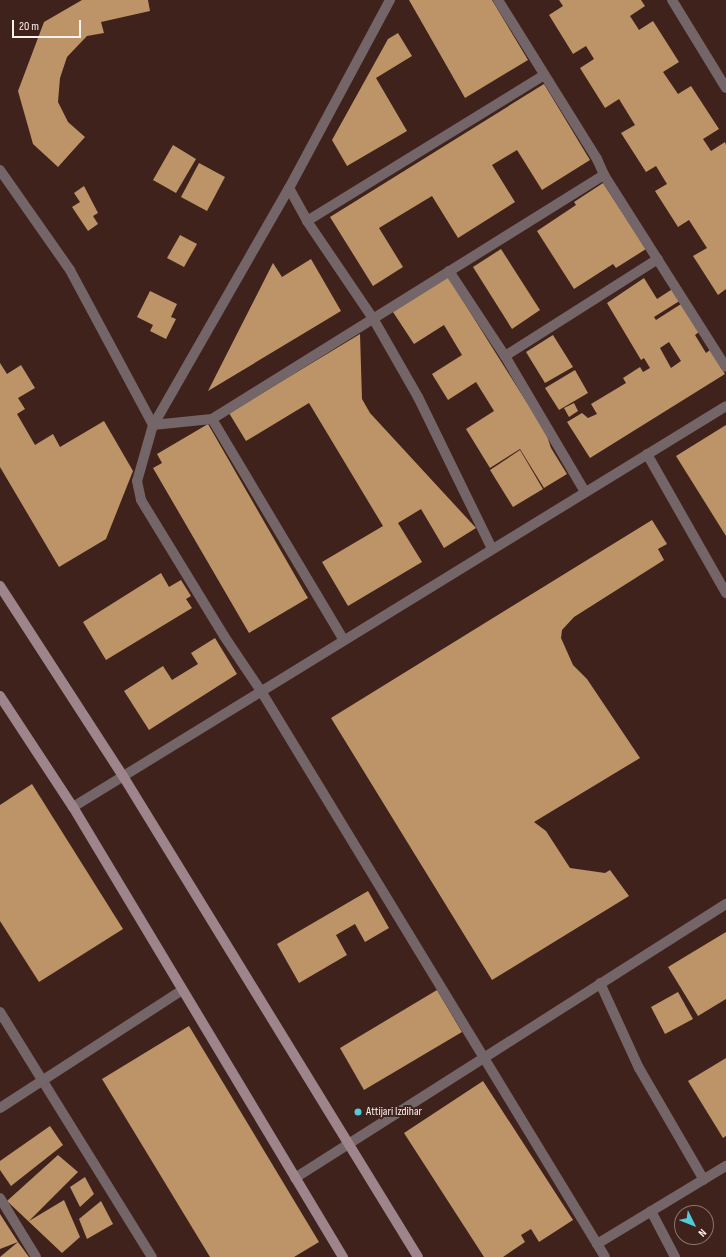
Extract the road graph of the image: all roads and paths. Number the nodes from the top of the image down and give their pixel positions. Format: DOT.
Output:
graph roads {
  1 [pos="390,0"];
  2 [pos="498,0"];
  3 [pos="672,0"];
  4 [pos="544,75"];
  5 [pos="726,88"];
  6 [pos="0,170"];
  7 [pos="604,175"];
  8 [pos="289,188"];
  9 [pos="307,222"];
  10 [pos="658,259"];
  11 [pos="450,271"];
  12 [pos="374,320"];
  13 [pos="505,356"];
  14 [pos="726,367"];
  15 [pos="726,406"];
  16 [pos="212,419"];
  17 [pos="153,425"];
  18 [pos="648,454"];
  19 [pos="585,492"];
  20 [pos="492,549"];
  21 [pos="0,586"];
  22 [pos="726,593"];
  23 [pos="344,640"];
  24 [pos="261,691"];
  25 [pos="0,696"];
  26 [pos="123,776"];
  27 [pos="73,807"];
  28 [pos="725,908"];
  29 [pos="600,983"];
  30 [pos="181,991"];
  31 [pos="0,1012"];
  32 [pos="485,1056"];
  33 [pos="44,1080"];
  34 [pos="0,1108"];
  35 [pos="350,1144"];
  36 [pos="726,1166"];
  37 [pos="295,1178"];
  38 [pos="704,1180"];
  39 [pos="0,1198"];
  40 [pos="651,1212"];
  41 [pos="598,1244"];
  42 [pos="36,1257"];
  43 [pos="152,1257"];
  44 [pos="343,1257"];
  45 [pos="418,1257"];
  46 [pos="605,1257"];
  47 [pos="675,1257"];
  1 -- 8 [label="street"];
  2 -- 4 [label="street"];
  3 -- 5 [label="street"];
  4 -- 7 [label="street"];
  4 -- 9 [label="street"];
  6 -- 17 [label="street"];
  7 -- 10 [label="street"];
  7 -- 11 [label="street"];
  8 -- 9 [label="street"];
  8 -- 17 [label="street"];
  9 -- 12 [label="street"];
  10 -- 13 [label="street"];
  10 -- 14 [label="street"];
  11 -- 12 [label="street"];
  11 -- 13 [label="street"];
  12 -- 16 [label="street"];
  12 -- 20 [label="street"];
  13 -- 19 [label="street"];
  15 -- 18 [label="street"];
  16 -- 17 [label="street"];
  16 -- 23 [label="street"];
  17 -- 24 [label="street"];
  18 -- 19 [label="street"];
  18 -- 22 [label="street"];
  19 -- 20 [label="street"];
  20 -- 23 [label="street"];
  21 -- 26 [label="main road"];
  23 -- 24 [label="street"];
  24 -- 26 [label="street"];
  24 -- 32 [label="street"];
  25 -- 27 [label="main road"];
  26 -- 27 [label="street"];
  26 -- 35 [label="main road"];
  27 -- 30 [label="main road"];
  28 -- 29 [label="street"];
  29 -- 32 [label="street"];
  29 -- 38 [label="street"];
  30 -- 33 [label="street"];
  30 -- 37 [label="main road"];
  31 -- 33 [label="street"];
  32 -- 35 [label="street"];
  32 -- 41 [label="street"];
  33 -- 34 [label="street"];
  33 -- 43 [label="street"];
  35 -- 37 [label="street"];
  35 -- 45 [label="main road"];
  36 -- 38 [label="street"];
  37 -- 44 [label="main road"];
  38 -- 40 [label="street"];
  39 -- 42 [label="street"];
  40 -- 41 [label="street"];
  40 -- 47 [label="street"];
  41 -- 46 [label="street"];
}
